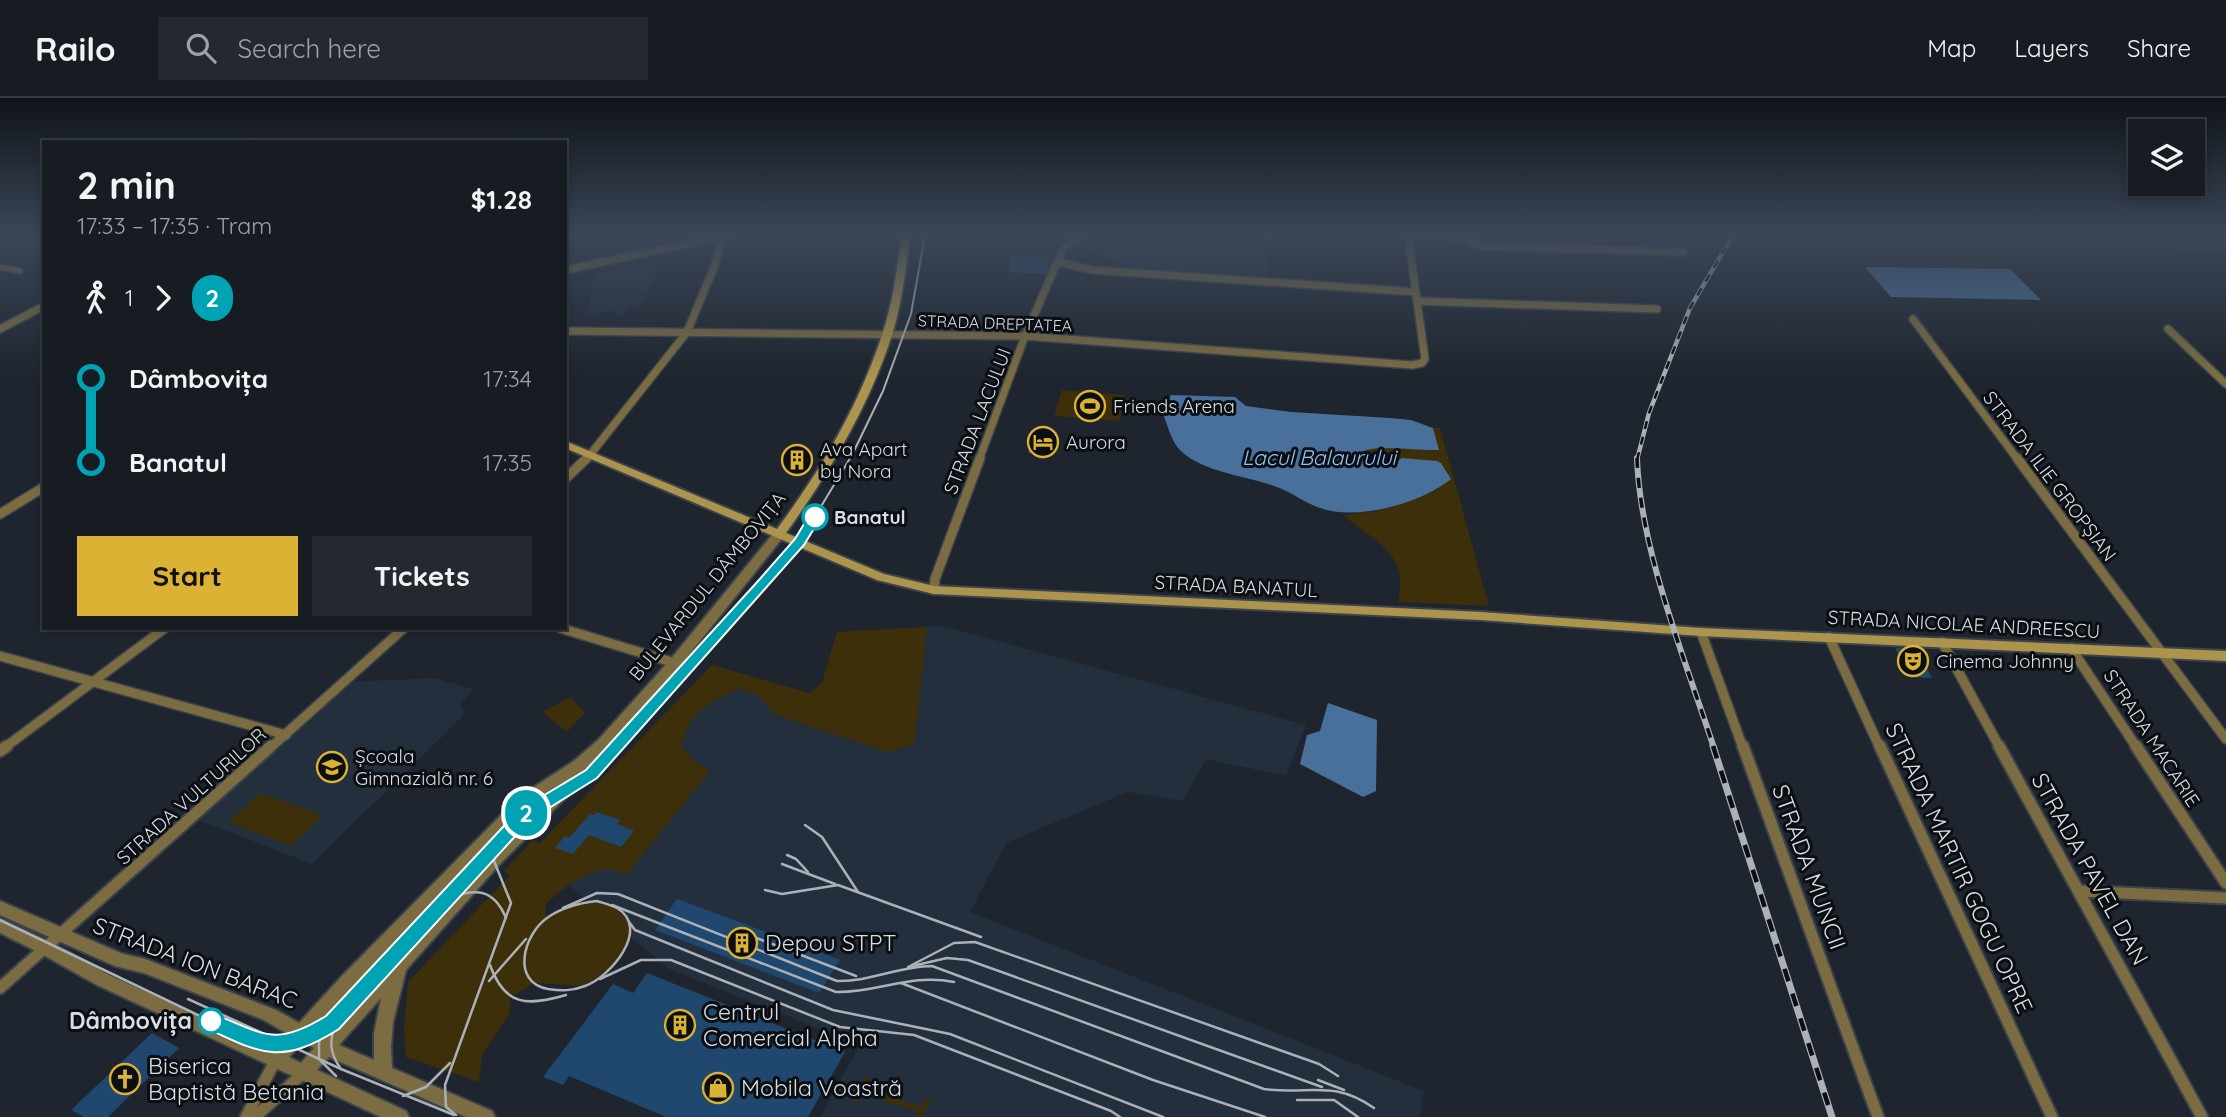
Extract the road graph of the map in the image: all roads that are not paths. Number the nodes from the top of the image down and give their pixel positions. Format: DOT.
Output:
graph roads {
  1 [pos="708,283"];
  2 [pos="898,283"];
  3 [pos="1049,283"];
  4 [pos="1277,283"];
  5 [pos="1415,283"];
  6 [pos="1416,292"];
  7 [pos="1417,301"];
  8 [pos="42,307"];
  9 [pos="1657,309"];
  10 [pos="1913,319"];
  11 [pos="0,329"];
  12 [pos="2168,329"];
  13 [pos="567,331"];
  14 [pos="687,332"];
  15 [pos="887,334"];
  16 [pos="1025,336"];
  17 [pos="2226,384"];
  18 [pos="567,445"];
  19 [pos="591,455"];
  20 [pos="567,477"];
  21 [pos="42,488"];
  22 [pos="0,514"];
  23 [pos="780,533"];
  24 [pos="934,590"];
  25 [pos="162,630"];
  26 [pos="402,630"];
  27 [pos="567,630"];
  28 [pos="1701,632"];
  29 [pos="1829,637"];
  30 [pos="1942,642"];
  31 [pos="2071,648"];
  32 [pos="2161,652"];
  33 [pos="0,656"];
  34 [pos="2226,656"];
  35 [pos="675,663"];
  36 [pos="93,682"];
  37 [pos="286,735"];
  38 [pos="2226,739"];
  39 [pos="604,743"];
  40 [pos="0,751"];
  41 [pos="2226,883"];
  42 [pos="2078,891"];
  43 [pos="2226,898"];
  44 [pos="0,908"];
  45 [pos="0,926"];
  46 [pos="59,936"];
  47 [pos="46,948"];
  48 [pos="400,966"];
  49 [pos="0,988"];
  50 [pos="302,1032"];
  51 [pos="327,1046"];
  52 [pos="275,1062"];
  53 [pos="384,1073"];
  54 [pos="302,1074"];
  55 [pos="246,1117"];
  56 [pos="256,1117"];
  57 [pos="400,1117"];
  58 [pos="486,1117"];
  59 [pos="1878,1117"];
  60 [pos="2052,1117"];
  61 [pos="2202,1117"];
  1 -- 14 [label="street"];
  2 -- 15 [label="main road, BULEVARDUL DÂMBOVIȚA"];
  3 -- 16 [label="street, STRADA LACULUI"];
  4 -- 6 [label="street"];
  5 -- 6 [label="street"];
  6 -- 7 [label="street"];
  7 -- 9 [label="street"];
  7 -- 16 [label="street, STRADA DREPTATEA"];
  8 -- 11 [label="street"];
  10 -- 32 [label="street, STRADA ILIE GROPȘIAN"];
  12 -- 17 [label="street"];
  13 -- 14 [label="street, STRADA DREPTATEA"];
  14 -- 15 [label="street, STRADA DREPTATEA"];
  14 -- 19 [label="street"];
  15 -- 16 [label="street, STRADA DREPTATEA"];
  15 -- 23 [label="main road, BULEVARDUL DÂMBOVIȚA"];
  16 -- 24 [label="street, STRADA LACULUI"];
  18 -- 19 [label="main road"];
  19 -- 20 [label="street"];
  19 -- 23 [label="main road"];
  21 -- 22 [label="street"];
  23 -- 24 [label="main road, STRADA BANATUL"];
  23 -- 35 [label="street, BULEVARDUL DÂMBOVIȚA"];
  24 -- 28 [label="main road, STRADA BANATUL"];
  25 -- 36 [label="street"];
  26 -- 37 [label="street, STRADA VULTURILOR"];
  27 -- 35 [label="street"];
  28 -- 29 [label="main road, STRADA NICOLAE ANDREESCU"];
  28 -- 59 [label="street, STRADA MUNCII"];
  29 -- 30 [label="main road, STRADA NICOLAE ANDREESCU"];
  29 -- 60 [label="street, STRADA MARTIR GOGU OPRE"];
  30 -- 31 [label="main road, STRADA NICOLAE ANDREESCU"];
  30 -- 42 [label="street, STRADA PAVEL DAN"];
  31 -- 32 [label="main road, STRADA NICOLAE ANDREESCU"];
  31 -- 41 [label="street, STRADA MACARIE"];
  32 -- 34 [label="main road, STRADA NICOLAE ANDREESCU"];
  32 -- 38 [label="street, STRADA ILIE GROPȘIAN"];
  33 -- 36 [label="street"];
  35 -- 39 [label="street, BULEVARDUL DÂMBOVIȚA"];
  36 -- 37 [label="street"];
  36 -- 40 [label="street"];
  37 -- 46 [label="street, STRADA VULTURILOR"];
  39 -- 48 [label="street, BULEVARDUL DÂMBOVIȚA"];
  39 -- 50 [label="street, BULEVARDUL DÂMBOVIȚA"];
  42 -- 43 [label="street"];
  42 -- 61 [label="street, STRADA PAVEL DAN"];
  44 -- 46 [label="street, STRADA ION BARAC"];
  45 -- 47 [label="street"];
  46 -- 47 [label="street, STRADA VULTURILOR"];
  46 -- 50 [label="street, STRADA ION BARAC"];
  47 -- 49 [label="street, STRADA VULTURILOR"];
  47 -- 52 [label="street"];
  48 -- 51 [label="street, BULEVARDUL DÂMBOVIȚA"];
  48 -- 53 [label="street"];
  50 -- 51 [label="street, STRADA ION BARAC"];
  50 -- 52 [label="street, BULEVARDUL DÂMBOVIȚA"];
  51 -- 53 [label="street, STRADA ION BARAC"];
  51 -- 54 [label="street, BULEVARDUL DÂMBOVIȚA"];
  52 -- 54 [label="street"];
  52 -- 55 [label="street, BULEVARDUL DÂMBOVIȚA"];
  53 -- 58 [label="street, STRADA ION BARAC"];
  54 -- 56 [label="street, BULEVARDUL DÂMBOVIȚA"];
  54 -- 57 [label="street"];
}
